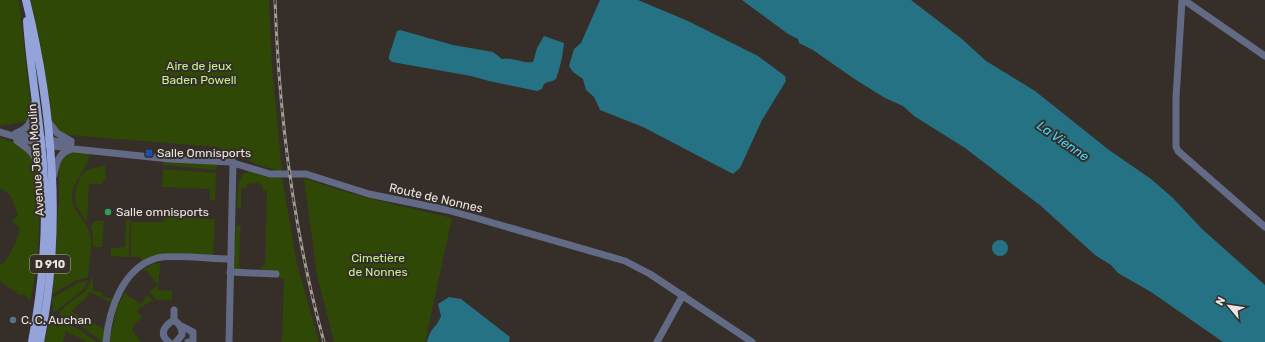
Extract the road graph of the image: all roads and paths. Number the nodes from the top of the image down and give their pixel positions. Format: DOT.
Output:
graph roads {
  1 [pos="26,0"];
  2 [pos="1183,0"];
  3 [pos="1265,56"];
  4 [pos="35,96"];
  5 [pos="46,116"];
  6 [pos="2,133"];
  7 [pos="13,134"];
  8 [pos="40,141"];
  9 [pos="49,142"];
  10 [pos="77,147"];
  11 [pos="233,162"];
  12 [pos="52,186"];
  13 [pos="44,199"];
  14 [pos="1265,227"];
  15 [pos="230,259"];
  16 [pos="230,272"];
  17 [pos="276,274"];
  18 [pos="682,296"];
  19 [pos="174,310"];
  20 [pos="174,320"];
  21 [pos="181,326"];
  22 [pos="186,339"];
  23 [pos="32,342"];
  24 [pos="40,342"];
  25 [pos="106,342"];
  26 [pos="169,342"];
  27 [pos="176,342"];
  28 [pos="228,342"];
  29 [pos="657,342"];
  30 [pos="752,342"];
  1 -- 4 [label="main road, Avenue Jean Moulin / D 910"];
  1 -- 5 [label="main road, Avenue Jean Moulin / D 910"];
  2 -- 3 [label="street"];
  2 -- 14 [label="street"];
  4 -- 7 [label="street"];
  4 -- 8 [label="main road, Avenue Jean Moulin / D 910"];
  5 -- 9 [label="main road, Avenue Jean Moulin / D 910"];
  5 -- 10 [label="street, Route de Nonnes"];
  6 -- 7 [label="street"];
  6 -- 8 [label="street"];
  6 -- 13 [label="street"];
  7 -- 8 [label="street"];
  8 -- 9 [label="street, Route de Nonnes"];
  8 -- 13 [label="main road, Avenue Jean Moulin / D 910"];
  9 -- 10 [label="street, Route de Nonnes"];
  9 -- 12 [label="main road, Avenue Jean Moulin / D 910"];
  10 -- 11 [label="street, Route de Nonnes"];
  10 -- 12 [label="street"];
  11 -- 15 [label="street"];
  11 -- 18 [label="street, Route de Nonnes"];
  12 -- 24 [label="main road, Avenue Jean Moulin / D 910"];
  13 -- 23 [label="main road, Avenue Jean Moulin / D 910"];
  15 -- 16 [label="street"];
  15 -- 25 [label="street"];
  16 -- 17 [label="street"];
  16 -- 28 [label="street"];
  18 -- 29 [label="street"];
  18 -- 30 [label="street, Route de Nonnes"];
  19 -- 20 [label="street"];
  20 -- 21 [label="street"];
  20 -- 26 [label="street"];
  21 -- 22 [label="street"];
  21 -- 22 [label="street"];
  22 -- 27 [label="street"];
}
